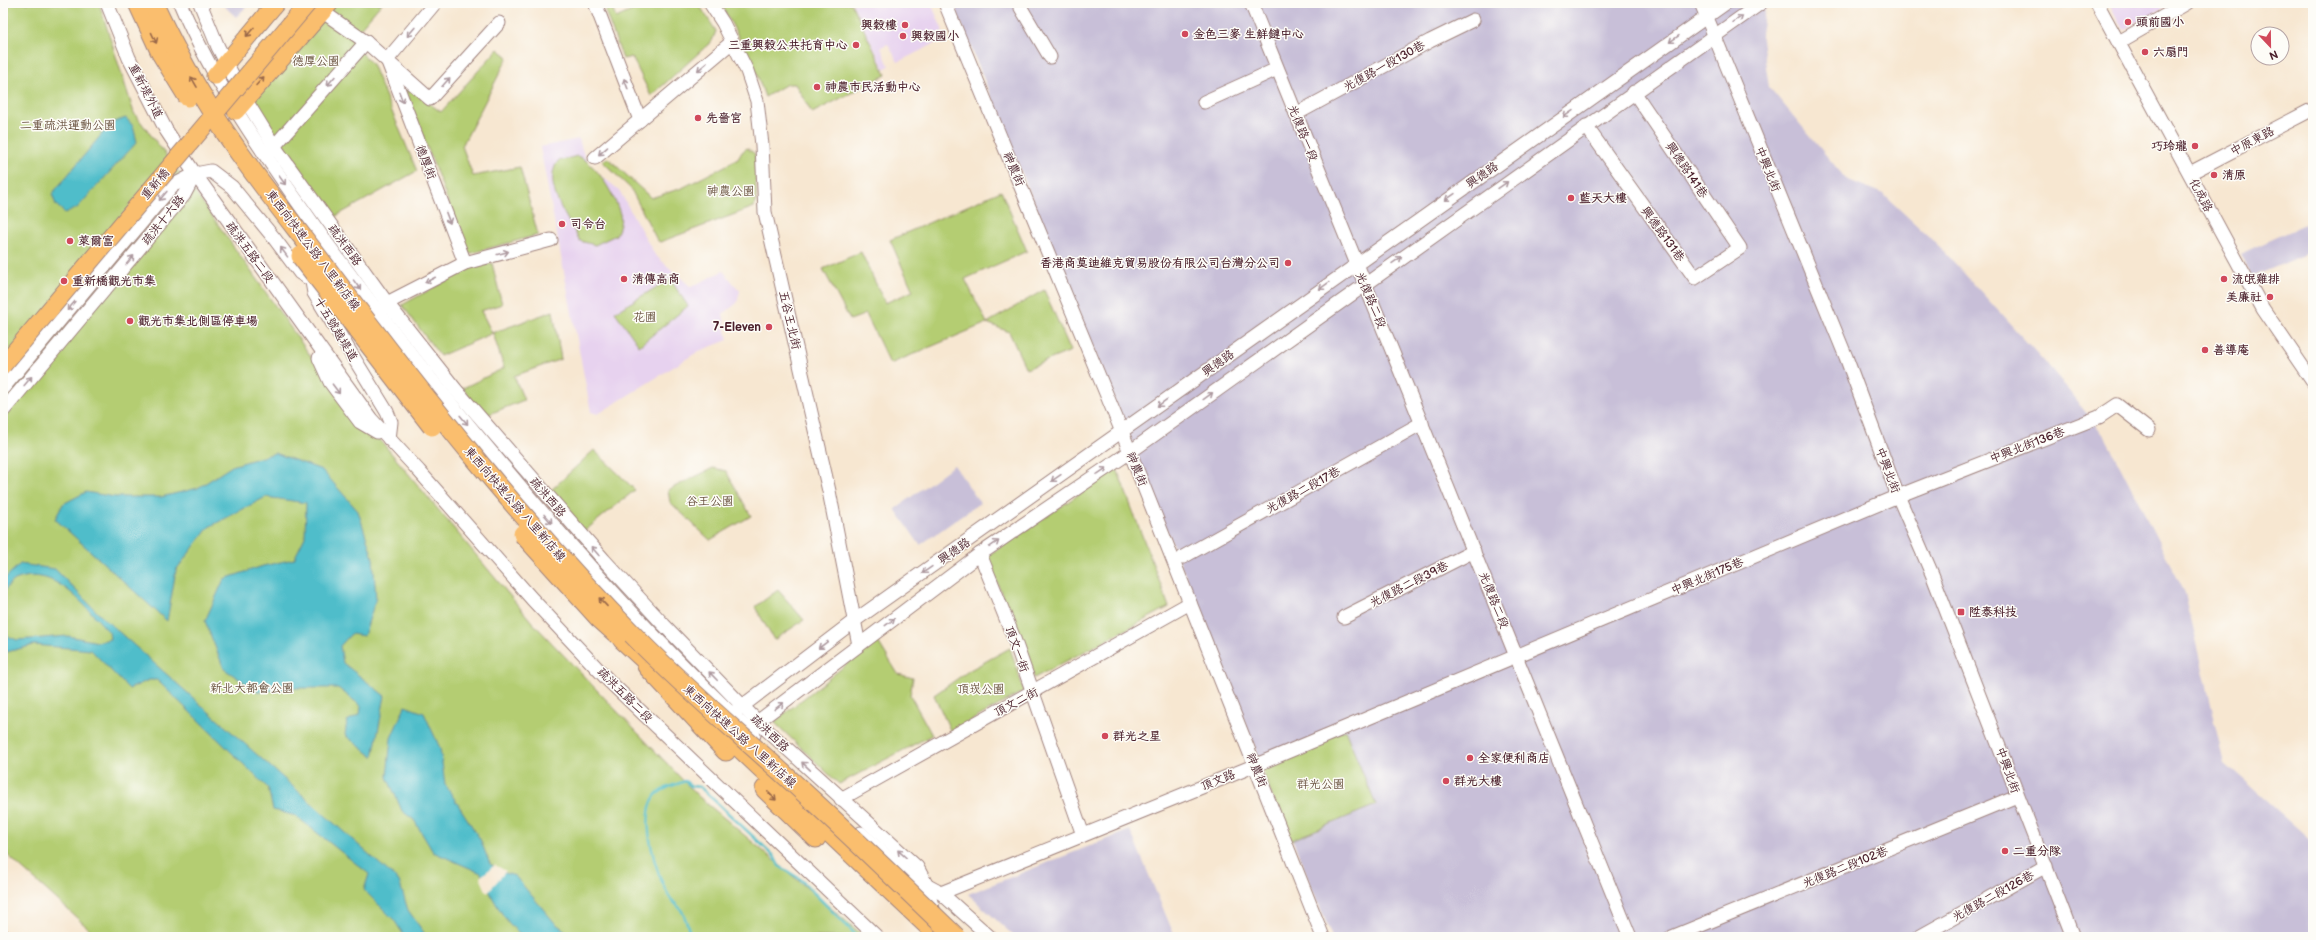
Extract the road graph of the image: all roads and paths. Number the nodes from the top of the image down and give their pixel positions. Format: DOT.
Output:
graph roads {
  1 [pos="107,3"];
  2 [pos="138,3"];
  3 [pos="153,3"];
  4 [pos="180,3"];
  5 [pos="200,3"];
  6 [pos="276,3"];
  7 [pos="295,3"];
  8 [pos="308,3"];
  9 [pos="435,3"];
  10 [pos="594,3"];
  11 [pos="710,3"];
  12 [pos="945,3"];
  13 [pos="1022,3"];
  14 [pos="1251,3"];
  15 [pos="1701,3"];
  16 [pos="1726,3"];
  17 [pos="1761,3"];
  18 [pos="2097,3"];
  19 [pos="2187,3"];
  20 [pos="327,7"];
  21 [pos="1706,17"];
  22 [pos="1473,20"];
  23 [pos="499,23"];
  24 [pos="1714,36"];
  25 [pos="366,42"];
  26 [pos="732,42"];
  27 [pos="2119,42"];
  28 [pos="1050,57"];
  29 [pos="387,60"];
  30 [pos="226,62"];
  31 [pos="1277,69"];
  32 [pos="215,76"];
  33 [pos="1634,92"];
  34 [pos="1204,102"];
  35 [pos="240,105"];
  36 [pos="2313,109"];
  37 [pos="1296,114"];
  38 [pos="640,120"];
  39 [pos="1586,126"];
  40 [pos="247,128"];
  41 [pos="274,146"];
  42 [pos="265,156"];
  43 [pos="595,158"];
  44 [pos="2190,173"];
  45 [pos="195,174"];
  46 [pos="551,240"];
  47 [pos="1740,248"];
  48 [pos="465,263"];
  49 [pos="1356,264"];
  50 [pos="311,279"];
  51 [pos="1365,283"];
  52 [pos="387,302"];
  53 [pos="3,351"];
  54 [pos="3,365"];
  55 [pos="2313,382"];
  56 [pos="3,388"];
  57 [pos="456,390"];
  58 [pos="445,397"];
  59 [pos="3,411"];
  60 [pos="1422,423"];
  61 [pos="2149,430"];
  62 [pos="1122,432"];
  63 [pos="390,439"];
  64 [pos="1130,452"];
  65 [pos="1898,496"];
  66 [pos="1474,551"];
  67 [pos="980,554"];
  68 [pos="1183,557"];
  69 [pos="1190,603"];
  70 [pos="1344,617"];
  71 [pos="854,622"];
  72 [pos="622,639"];
  73 [pos="859,645"];
  74 [pos="1516,656"];
  75 [pos="1032,693"];
  76 [pos="738,710"];
  77 [pos="753,725"];
  78 [pos="1256,765"];
  79 [pos="2018,796"];
  80 [pos="841,799"];
  81 [pos="1083,835"];
  82 [pos="871,856"];
  83 [pos="2046,866"];
  84 [pos="926,884"];
  85 [pos="941,893"];
  86 [pos="877,937"];
  87 [pos="923,937"];
  88 [pos="940,937"];
  89 [pos="944,937"];
  90 [pos="956,937"];
  91 [pos="970,937"];
  92 [pos="990,937"];
  93 [pos="1323,937"];
  94 [pos="1630,937"];
  95 [pos="1672,937"];
  96 [pos="1919,937"];
  97 [pos="2073,937"];
  1 -- 45 [label="street, 重新堤外道"];
  2 -- 72 [label="highway, 東西向快速公路 八里新店線, one-way, bridge"];
  82 -- 3 [label="highway, 東西向快速公路 八里新店線, one-way, bridge"];
  4 -- 32 [label="street, 疏洪西路"];
  5 -- 30 [label="street, 疏洪西路"];
  6 -- 30 [label="main road, one-way"];
  7 -- 53 [label="main road, 重新橋"];
  8 -- 54 [label="main road, 重新橋, bridge"];
  9 -- 29 [label="street, one-way"];
  38 -- 10 [label="street, one-way"];
  11 -- 26 [label="street, 五谷王北街"];
  12 -- 62 [label="street, 神農街"];
  13 -- 28 [label="street"];
  14 -- 31 [label="street, 光復路一段"];
  15 -- 21 [label="street, 中興北街"];
  16 -- 21 [label="street, 興德路"];
  24 -- 17 [label="street, 興德路, one-way"];
  18 -- 27 [label="street, 化成路"];
  19 -- 27 [label="street"];
  20 -- 25 [label="street"];
  35 -- 20 [label="main road, one-way"];
  21 -- 24 [label="street, 中興北街"];
  21 -- 49 [label="street, 興德路, one-way"];
  22 -- 37 [label="street, 光復路一段130巷"];
  29 -- 23 [label="street, one-way"];
  24 -- 33 [label="street, 興德路"];
  24 -- 65 [label="street, 中興北街"];
  25 -- 29 [label="street"];
  25 -- 41 [label="street, one-way"];
  26 -- 38 [label="street, one-way"];
  26 -- 71 [label="street, 五谷王北街"];
  27 -- 44 [label="street, 化成路"];
  29 -- 48 [label="street, 德厚街, one-way"];
  30 -- 32 [label="main road"];
  30 -- 35 [label="street, 疏洪西路"];
  31 -- 34 [label="street"];
  31 -- 37 [label="street, 光復路一段"];
  32 -- 35 [label="street, 疏洪西路"];
  33 -- 39 [label="street, 興德路"];
  33 -- 47 [label="street, 興德路141巷"];
  35 -- 40 [label="street, 疏洪西路"];
  35 -- 41 [label="street, 疏洪西路"];
  36 -- 44 [label="street, 中原東路"];
  37 -- 49 [label="street, 光復路一段"];
  38 -- 43 [label="street, one-way"];
  39 -- 47 [label="street, 興德路131巷"];
  51 -- 39 [label="street, 興德路, one-way"];
  40 -- 42 [label="street, 疏洪西路"];
  40 -- 50 [label="street, 十五號越堤道"];
  41 -- 42 [label="street"];
  41 -- 52 [label="street, 疏洪西路"];
  42 -- 58 [label="street, 疏洪西路, one-way"];
  44 -- 55 [label="street, 化成路"];
  50 -- 45 [label="street, one-way"];
  45 -- 56 [label="street, 疏洪十六路, one-way"];
  59 -- 45 [label="street, 疏洪十六路, one-way"];
  45 -- 63 [label="street, 疏洪五路二段"];
  48 -- 46 [label="street, one-way"];
  48 -- 52 [label="street, one-way"];
  49 -- 51 [label="street, 光復路二段"];
  49 -- 62 [label="street, 興德路, one-way"];
  50 -- 58 [label="street"];
  50 -- 63 [label="street, 十五號越堤道"];
  51 -- 60 [label="street, 光復路二段"];
  64 -- 51 [label="street, 興德路, one-way"];
  52 -- 57 [label="street, 疏洪西路"];
  57 -- 58 [label="street"];
  76 -- 57 [label="street, 疏洪西路, one-way"];
  58 -- 76 [label="street, 疏洪西路, one-way"];
  60 -- 66 [label="street, 光復路二段"];
  60 -- 68 [label="street, 光復路二段17巷"];
  61 -- 65 [label="street, 中興北街136巷"];
  62 -- 64 [label="street, 神農街"];
  62 -- 71 [label="street, 興德路, one-way"];
  63 -- 86 [label="street, 疏洪五路二段"];
  67 -- 64 [label="street, 興德路, one-way"];
  64 -- 69 [label="street, 神農街"];
  65 -- 74 [label="street, 中興北街175巷"];
  65 -- 79 [label="street, 中興北街"];
  66 -- 70 [label="street, 光復路二段39巷"];
  66 -- 74 [label="street, 光復路二段"];
  73 -- 67 [label="street, 興德路, one-way"];
  67 -- 75 [label="street, 頂文一街"];
  69 -- 75 [label="street, 頂文二街"];
  69 -- 78 [label="street, 神農街"];
  71 -- 73 [label="street, 五谷王北街"];
  71 -- 76 [label="street, 興德路, one-way"];
  72 -- 87 [label="highway, one-way"];
  72 -- 88 [label="highway, 東西向快速公路 八里新店線"];
  77 -- 73 [label="street, 興德路, one-way"];
  74 -- 78 [label="street, 頂文路"];
  74 -- 94 [label="street, 光復路二段"];
  75 -- 80 [label="street, 頂文二街"];
  75 -- 81 [label="street, 頂文一街"];
  76 -- 77 [label="street, 疏洪西路"];
  80 -- 77 [label="street, 疏洪西路, one-way"];
  77 -- 84 [label="street, 疏洪西路"];
  78 -- 81 [label="street, 頂文路"];
  78 -- 93 [label="street, 神農街"];
  79 -- 83 [label="street, 中興北街"];
  79 -- 95 [label="street, 光復路二段102巷"];
  84 -- 80 [label="street, 疏洪西路, one-way"];
  81 -- 85 [label="street, 頂文路"];
  82 -- 90 [label="highway, 東西向快速公路 八里新店線, bridge"];
  82 -- 91 [label="highway, bridge"];
  83 -- 96 [label="street, 光復路二段126巷"];
  83 -- 97 [label="street, 中興北街"];
  84 -- 85 [label="street, 疏洪西路"];
  84 -- 89 [label="street"];
  85 -- 92 [label="street, 疏洪西路"];
}
